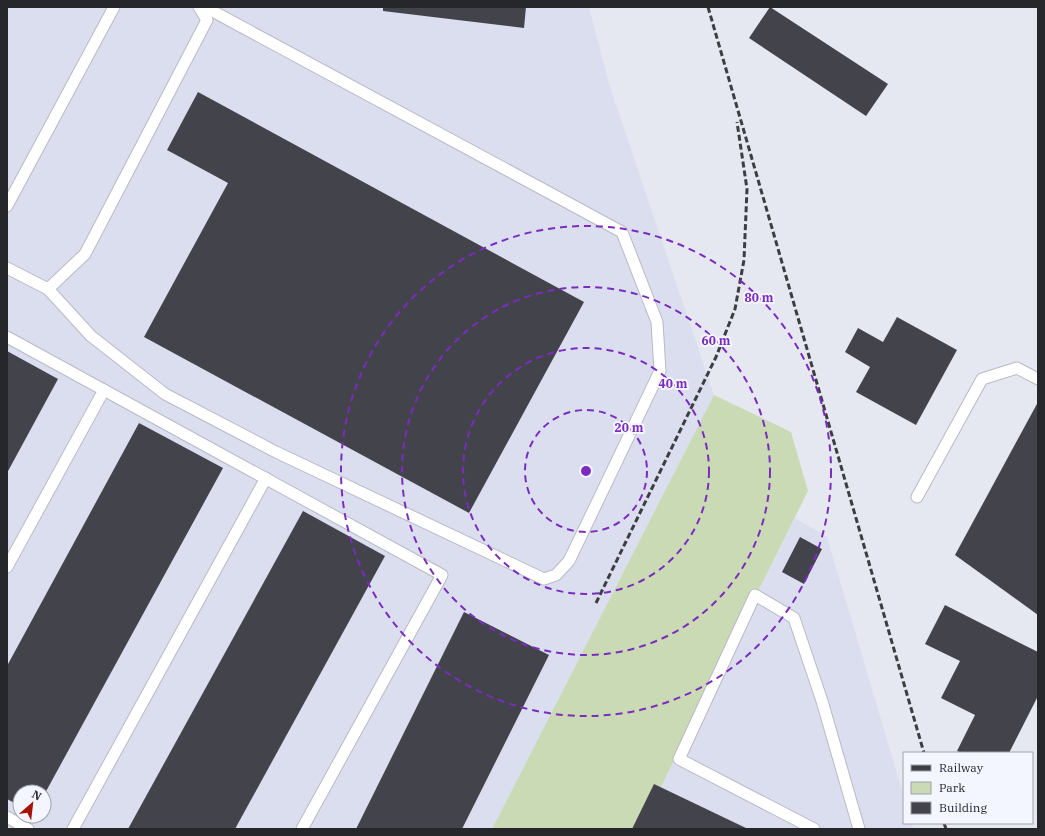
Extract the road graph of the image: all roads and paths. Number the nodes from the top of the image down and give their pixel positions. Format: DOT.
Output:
graph roads {
  1 [pos="114,7"];
  2 [pos="199,7"];
  3 [pos="205,7"];
  4 [pos="7,206"];
  5 [pos="7,268"];
  6 [pos="48,289"];
  7 [pos="7,337"];
  8 [pos="1038,380"];
  9 [pos="104,390"];
  10 [pos="266,478"];
  11 [pos="917,497"];
  12 [pos="7,567"];
  13 [pos="7,817"];
  14 [pos="28,829"];
  15 [pos="73,829"];
  16 [pos="302,829"];
  17 [pos="814,829"];
  18 [pos="859,829"];
  1 -- 4 [label="lane"];
  2 -- 6 [label="lane"];
  3 -- 6 [label="lane"];
  5 -- 6 [label="lane"];
  7 -- 9 [label="lane"];
  8 -- 11 [label="lane"];
  9 -- 10 [label="lane"];
  9 -- 12 [label="lane"];
  10 -- 15 [label="lane"];
  10 -- 16 [label="lane"];
  13 -- 14 [label="lane"];
  17 -- 18 [label="lane"];
}
